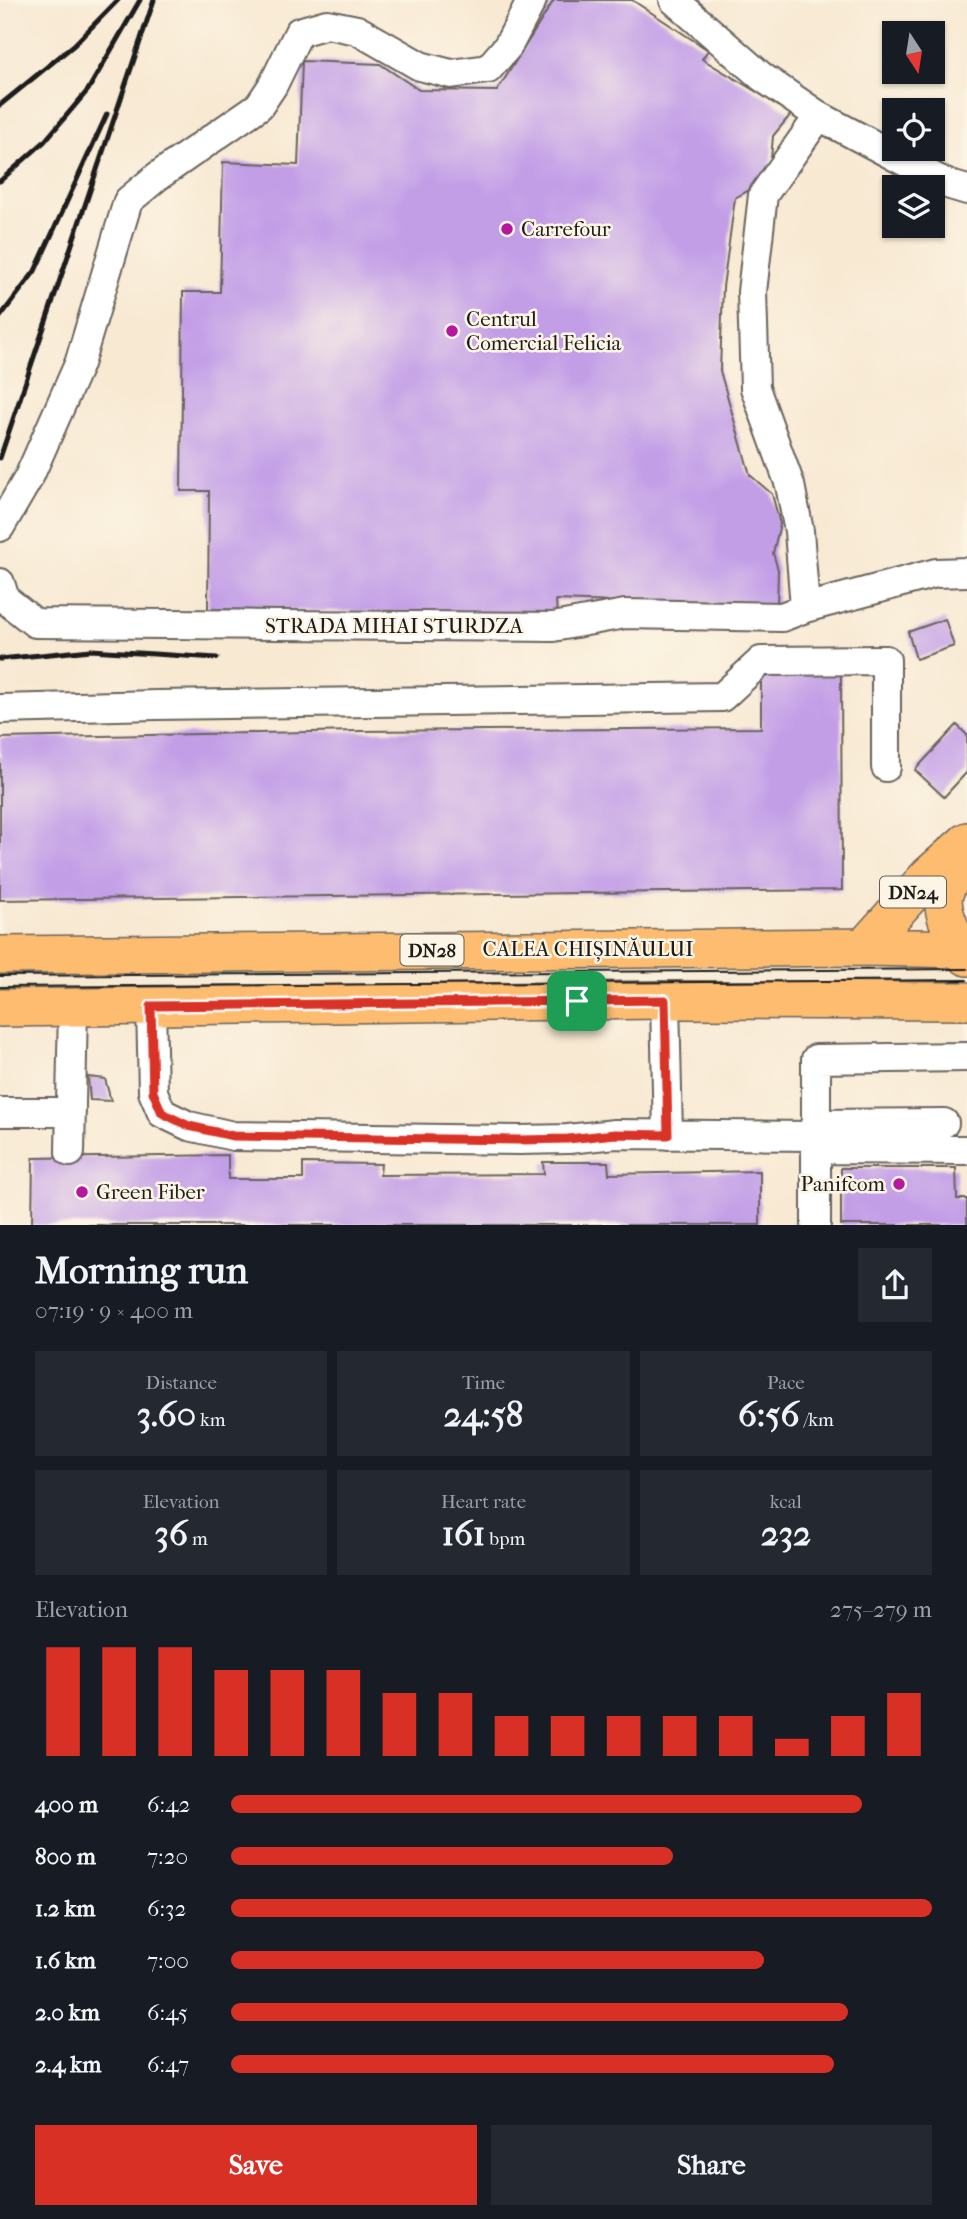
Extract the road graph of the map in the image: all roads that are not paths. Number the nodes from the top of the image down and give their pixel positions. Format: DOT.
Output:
graph roads {
  1 [pos="532,0"];
  2 [pos="674,0"];
  3 [pos="819,116"];
  4 [pos="967,190"];
  5 [pos="0,527"];
  6 [pos="967,572"];
  7 [pos="0,583"];
  8 [pos="805,608"];
  9 [pos="0,709"];
  10 [pos="886,766"];
  11 [pos="967,841"];
  12 [pos="967,852"];
  13 [pos="864,947"];
  14 [pos="965,952"];
  15 [pos="0,955"];
  16 [pos="665,1000"];
  17 [pos="967,1001"];
  18 [pos="151,1006"];
  19 [pos="0,1007"];
  20 [pos="73,1007"];
  21 [pos="967,1057"];
  22 [pos="0,1112"];
  23 [pos="71,1112"];
  24 [pos="944,1124"];
  25 [pos="668,1135"];
  26 [pos="815,1136"];
  27 [pos="967,1150"];
  28 [pos="70,1152"];
  29 [pos="816,1225"];
  1 -- 5 [label="lane"];
  2 -- 3 [label="lane"];
  3 -- 4 [label="lane"];
  3 -- 8 [label="lane"];
  6 -- 8 [label="lane, STRADA MIHAI STURDZA"];
  7 -- 8 [label="lane, STRADA MIHAI STURDZA"];
  9 -- 10 [label="lane"];
  11 -- 13 [label="main road, DN24"];
  12 -- 14 [label="main road, DN24"];
  13 -- 14 [label="main road, CALEA CHIȘINĂULUI / DN28"];
  13 -- 15 [label="main road, CALEA CHIȘINĂULUI / DN28"];
  16 -- 17 [label="main road"];
  16 -- 18 [label="main road"];
  16 -- 25 [label="lane"];
  18 -- 20 [label="main road"];
  18 -- 25 [label="lane"];
  19 -- 20 [label="main road"];
  20 -- 23 [label="lane"];
  21 -- 26 [label="lane"];
  22 -- 23 [label="lane"];
  23 -- 28 [label="lane"];
  24 -- 26 [label="lane"];
  25 -- 26 [label="lane"];
  26 -- 27 [label="lane"];
  26 -- 29 [label="lane"];
}
